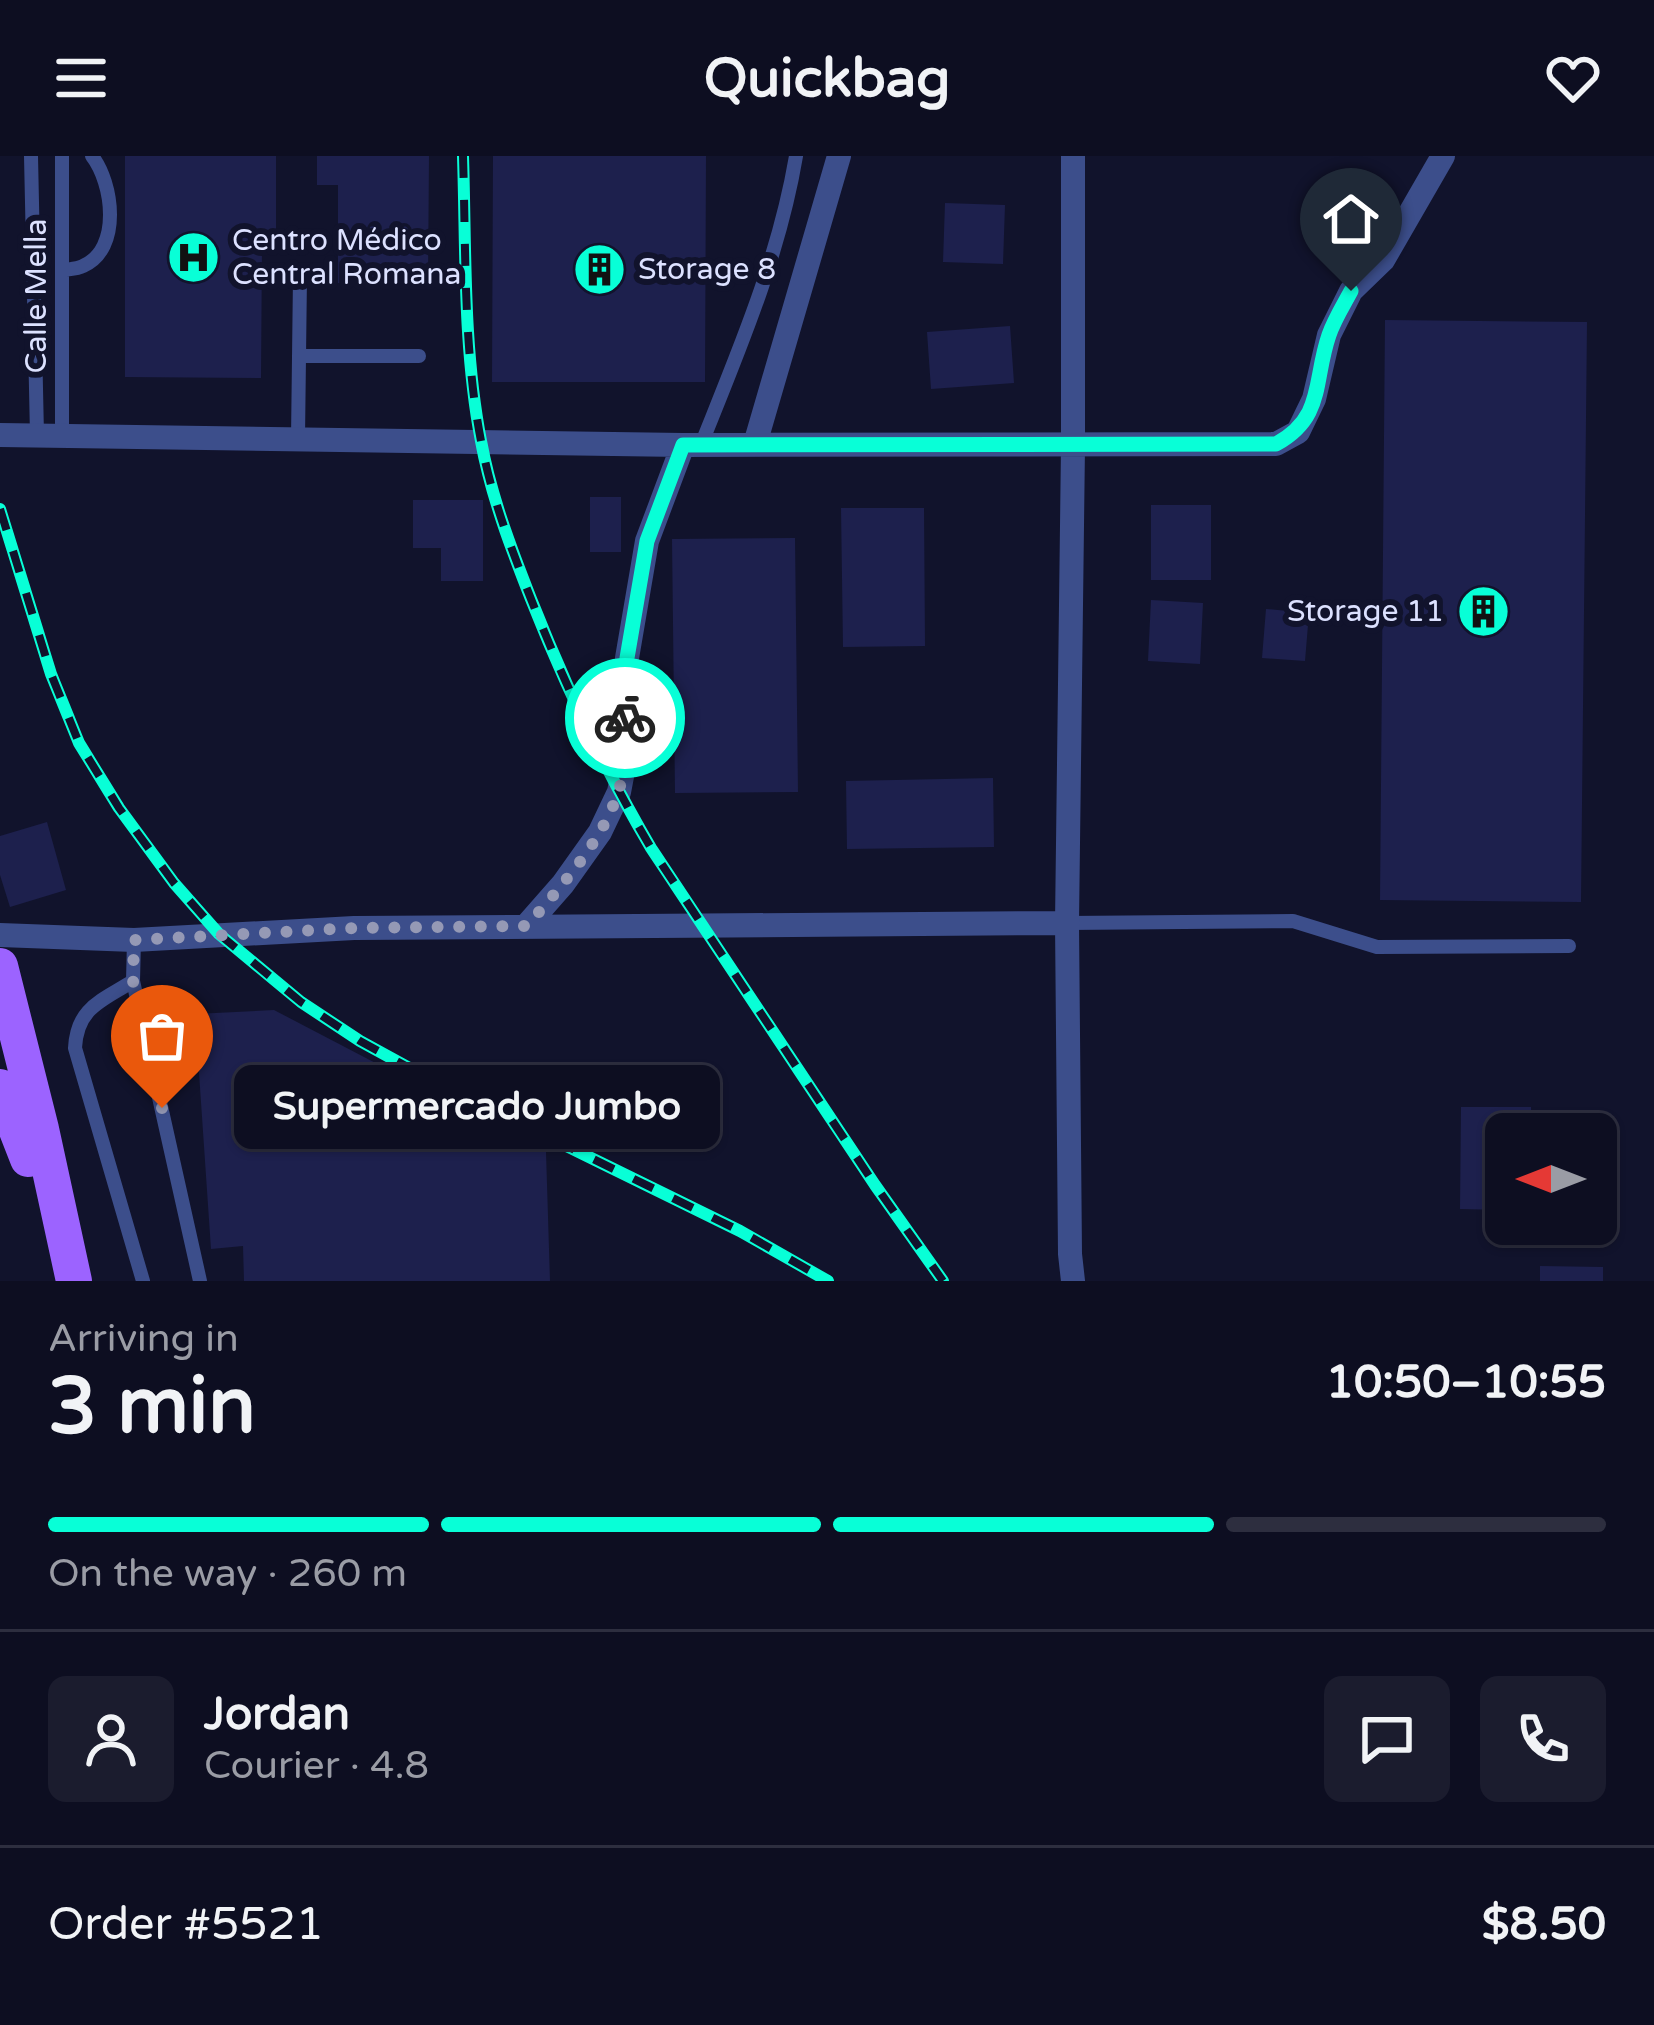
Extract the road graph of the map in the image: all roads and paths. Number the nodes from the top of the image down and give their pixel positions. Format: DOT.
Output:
graph roads {
  1 [pos="31,156"];
  2 [pos="62,156"];
  3 [pos="92,156"];
  4 [pos="796,156"];
  5 [pos="839,156"];
  6 [pos="1073,156"];
  7 [pos="1443,156"];
  8 [pos="64,270"];
  9 [pos="300,276"];
  10 [pos="299,356"];
  11 [pos="419,356"];
  12 [pos="0,435"];
  13 [pos="50,435"];
  14 [pos="298,438"];
  15 [pos="755,444"];
  16 [pos="692,445"];
  17 [pos="1073,446"];
  18 [pos="1067,923"];
  19 [pos="527,926"];
  20 [pos="0,935"];
  21 [pos="134,940"];
  22 [pos="1569,946"];
  23 [pos="0,965"];
  24 [pos="133,981"];
  25 [pos="0,1087"];
  26 [pos="72,1275"];
  27 [pos="143,1281"];
  28 [pos="200,1281"];
  29 [pos="1073,1281"];
  1 -- 13 [label="lane, Calle Mella"];
  2 -- 8 [label="lane, Calle Mella"];
  3 -- 8 [label="lane"];
  4 -- 16 [label="lane"];
  5 -- 15 [label="street"];
  6 -- 17 [label="street"];
  7 -- 17 [label="street"];
  8 -- 13 [label="lane, Calle Mella"];
  9 -- 10 [label="lane"];
  10 -- 11 [label="lane"];
  10 -- 14 [label="lane"];
  12 -- 13 [label="street"];
  13 -- 14 [label="street"];
  14 -- 16 [label="street"];
  15 -- 16 [label="street"];
  15 -- 17 [label="street"];
  16 -- 19 [label="street"];
  17 -- 18 [label="street"];
  18 -- 19 [label="street"];
  18 -- 22 [label="lane"];
  18 -- 29 [label="street"];
  19 -- 21 [label="street"];
  20 -- 21 [label="street"];
  21 -- 24 [label="lane"];
  23 -- 26 [label="main road"];
  24 -- 27 [label="lane"];
  24 -- 28 [label="lane"];
  25 -- 26 [label="main road"];
}
